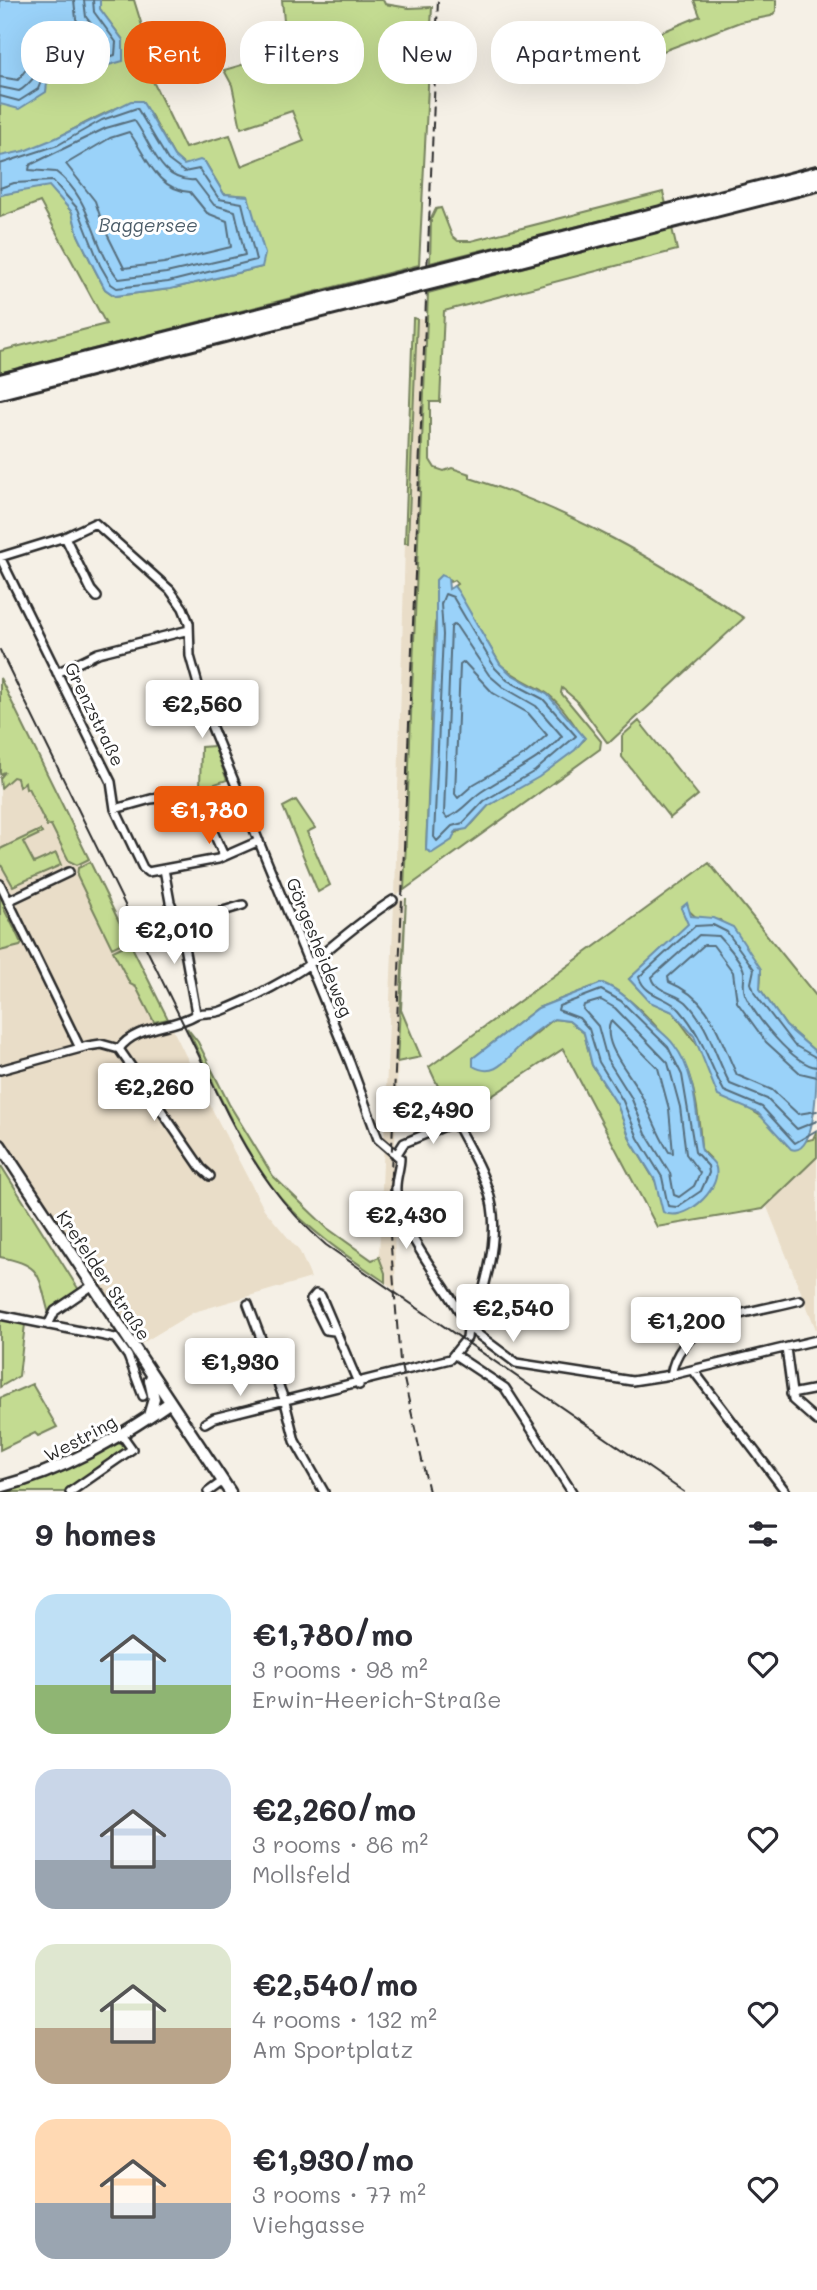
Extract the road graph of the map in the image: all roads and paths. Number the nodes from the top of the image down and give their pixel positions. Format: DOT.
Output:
graph roads {
  1 [pos="817,173"];
  2 [pos="817,184"];
  3 [pos="440,275"];
  4 [pos="409,282"];
  5 [pos="0,381"];
  6 [pos="0,392"];
  7 [pos="65,537"];
  8 [pos="0,557"];
  9 [pos="97,597"];
  10 [pos="189,630"];
  11 [pos="57,673"];
  12 [pos="115,809"];
  13 [pos="259,841"];
  14 [pos="224,856"];
  15 [pos="164,869"];
  16 [pos="69,872"];
  17 [pos="0,884"];
  18 [pos="393,900"];
  19 [pos="8,901"];
  20 [pos="243,905"];
  21 [pos="180,924"];
  22 [pos="310,963"];
  23 [pos="196,1013"];
  24 [pos="80,1048"];
  25 [pos="119,1049"];
  26 [pos="0,1070"];
  27 [pos="0,1145"];
  28 [pos="397,1154"];
  29 [pos="210,1175"];
  30 [pos="93,1285"];
  31 [pos="800,1300"];
  32 [pos="248,1304"];
  33 [pos="0,1315"];
  34 [pos="48,1325"];
  35 [pos="468,1327"];
  36 [pos="334,1331"];
  37 [pos="817,1340"];
  38 [pos="786,1348"];
  39 [pos="455,1355"];
  40 [pos="147,1368"];
  41 [pos="693,1370"];
  42 [pos="671,1375"];
  43 [pos="359,1384"];
  44 [pos="817,1389"];
  45 [pos="791,1394"];
  46 [pos="143,1396"];
  47 [pos="285,1402"];
  48 [pos="169,1403"];
  49 [pos="149,1417"];
  50 [pos="817,1422"];
  51 [pos="205,1423"];
  52 [pos="122,1435"];
  53 [pos="223,1481"];
  54 [pos="0,1487"];
  55 [pos="70,1492"];
  56 [pos="208,1492"];
  57 [pos="230,1492"];
  58 [pos="324,1492"];
  59 [pos="572,1492"];
  60 [pos="786,1492"];
  1 -- 3 [label="highway"];
  2 -- 3 [label="highway"];
  3 -- 4 [label="highway, bridge"];
  4 -- 5 [label="highway"];
  4 -- 6 [label="highway"];
  7 -- 8 [label="street"];
  7 -- 9 [label="street"];
  7 -- 10 [label="street, Görgesheideweg"];
  8 -- 11 [label="street, Grenzstraße"];
  10 -- 11 [label="street"];
  10 -- 13 [label="street, Görgesheideweg"];
  11 -- 12 [label="street, Grenzstraße"];
  12 -- 14 [label="street"];
  12 -- 15 [label="street, Grenzstraße"];
  13 -- 14 [label="street"];
  13 -- 22 [label="street, Görgesheideweg"];
  14 -- 15 [label="street"];
  15 -- 21 [label="street"];
  16 -- 19 [label="street"];
  17 -- 19 [label="street"];
  18 -- 22 [label="street"];
  19 -- 24 [label="street"];
  20 -- 21 [label="street"];
  21 -- 23 [label="street"];
  22 -- 23 [label="street"];
  22 -- 28 [label="street, Görgesheideweg"];
  23 -- 25 [label="street"];
  24 -- 25 [label="street"];
  24 -- 26 [label="street"];
  25 -- 29 [label="street"];
  27 -- 30 [label="main road, Krefelder Straße"];
  28 -- 35 [label="street"];
  28 -- 35 [label="street"];
  30 -- 34 [label="street"];
  30 -- 40 [label="main road, Krefelder Straße"];
  31 -- 42 [label="street"];
  32 -- 47 [label="street"];
  33 -- 34 [label="street"];
  34 -- 46 [label="street"];
  35 -- 39 [label="street"];
  35 -- 42 [label="street"];
  36 -- 36 [label="street"];
  36 -- 43 [label="street"];
  37 -- 38 [label="street"];
  38 -- 41 [label="street"];
  38 -- 45 [label="street"];
  39 -- 43 [label="street"];
  39 -- 59 [label="street"];
  40 -- 48 [label="main road, Krefelder Straße"];
  40 -- 49 [label="main road"];
  41 -- 42 [label="street"];
  41 -- 60 [label="street"];
  43 -- 47 [label="street"];
  44 -- 45 [label="street"];
  45 -- 50 [label="street"];
  47 -- 51 [label="street"];
  47 -- 58 [label="street"];
  48 -- 49 [label="main road, Westring"];
  48 -- 53 [label="main road, Krefelder Straße"];
  49 -- 52 [label="main road, Westring"];
  52 -- 54 [label="main road, Westring"];
  52 -- 55 [label="street"];
  53 -- 56 [label="street"];
  53 -- 57 [label="main road, Krefelder Straße"];
}
